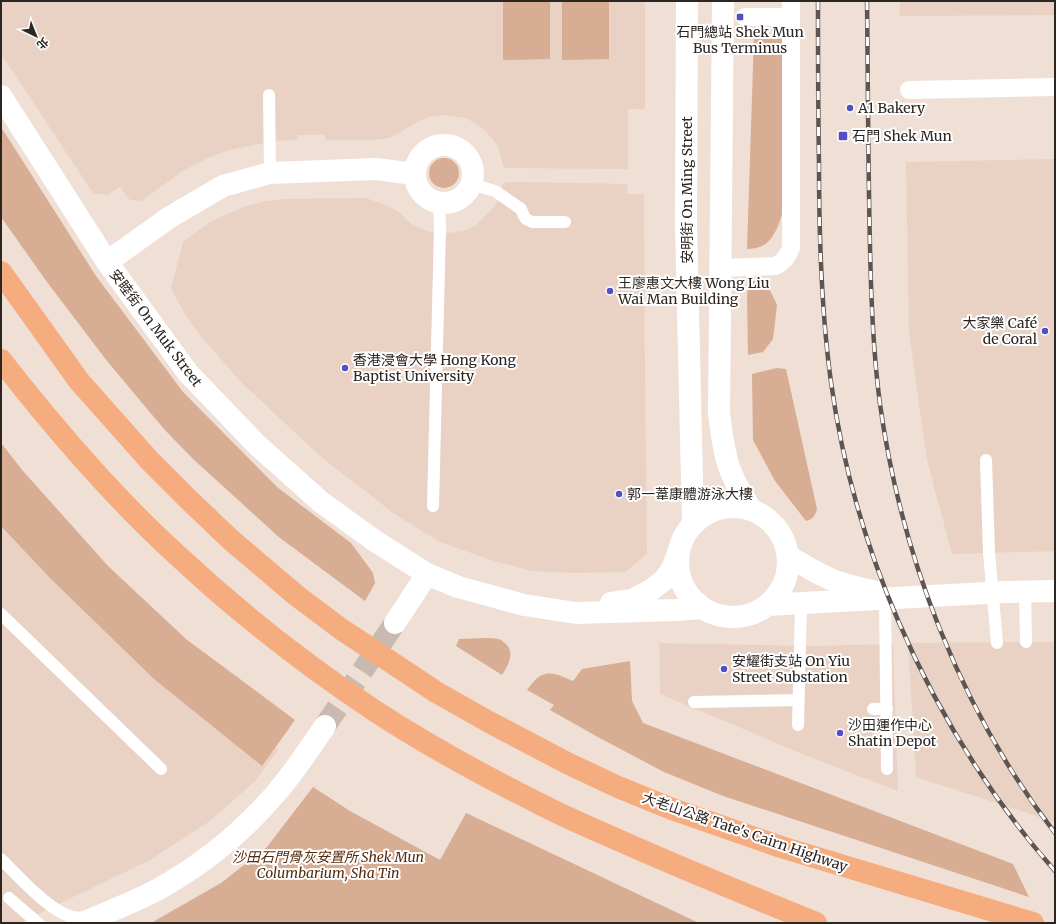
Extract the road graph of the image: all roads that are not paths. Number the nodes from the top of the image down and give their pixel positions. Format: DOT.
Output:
graph roads {
  1 [pos="687,1"];
  2 [pos="723,1"];
  3 [pos="791,9"];
  4 [pos="745,17"];
  5 [pos="1055,87"];
  6 [pos="908,90"];
  7 [pos="269,95"];
  8 [pos="1,96"];
  9 [pos="270,173"];
  10 [pos="414,174"];
  11 [pos="471,184"];
  12 [pos="439,203"];
  13 [pos="565,222"];
  14 [pos="107,262"];
  15 [pos="1,264"];
  16 [pos="721,268"];
  17 [pos="7,279"];
  18 [pos="1,361"];
  19 [pos="986,460"];
  20 [pos="433,506"];
  21 [pos="751,509"];
  22 [pos="693,523"];
  23 [pos="679,550"];
  24 [pos="788,556"];
  25 [pos="427,574"];
  26 [pos="1055,591"];
  27 [pos="992,592"];
  28 [pos="1025,592"];
  29 [pos="908,598"];
  30 [pos="885,599"];
  31 [pos="801,604"];
  32 [pos="524,605"];
  33 [pos="767,605"];
  34 [pos="702,608"];
  35 [pos="1,614"];
  36 [pos="395,623"];
  37 [pos="1026,642"];
  38 [pos="997,643"];
  39 [pos="694,702"];
  40 [pos="802,706"];
  41 [pos="873,709"];
  42 [pos="887,709"];
  43 [pos="325,726"];
  44 [pos="798,726"];
  45 [pos="161,769"];
  46 [pos="887,770"];
  47 [pos="1,859"];
  48 [pos="9,898"];
  49 [pos="89,920"];
  50 [pos="38,923"];
  51 [pos="816,923"];
  52 [pos="1033,923"];
  1 -- 22 [label="street, 安明街 On Ming Street"];
  2 -- 16 [label="street"];
  3 -- 4 [label="street"];
  3 -- 16 [label="street"];
  5 -- 6 [label="street"];
  7 -- 9 [label="lane"];
  8 -- 14 [label="street, 安睦街 On Muk Street"];
  9 -- 10 [label="street"];
  9 -- 14 [label="street"];
  10 -- 11 [label="street"];
  10 -- 12 [label="street"];
  11 -- 12 [label="street"];
  11 -- 13 [label="lane"];
  12 -- 20 [label="lane"];
  14 -- 25 [label="street, 安睦街 On Muk Street"];
  15 -- 17 [label="highway, 大老山公路 Tate's Cairn Highway"];
  16 -- 21 [label="street"];
  17 -- 52 [label="highway, 大老山公路 Tate's Cairn Highway"];
  18 -- 51 [label="highway"];
  19 -- 27 [label="lane"];
  21 -- 22 [label="street"];
  21 -- 24 [label="street"];
  22 -- 23 [label="street"];
  23 -- 32 [label="street, 安睦街 On Muk Street"];
  23 -- 34 [label="street"];
  24 -- 29 [label="street"];
  24 -- 33 [label="street"];
  25 -- 32 [label="street, 安睦街 On Muk Street"];
  25 -- 36 [label="street"];
  26 -- 28 [label="street"];
  27 -- 28 [label="street"];
  27 -- 29 [label="street"];
  27 -- 38 [label="lane"];
  28 -- 37 [label="lane"];
  29 -- 30 [label="street"];
  30 -- 31 [label="street"];
  30 -- 42 [label="lane"];
  31 -- 33 [label="street"];
  31 -- 40 [label="lane"];
  32 -- 34 [label="street, 安睦街 On Muk Street"];
  33 -- 34 [label="street"];
  35 -- 45 [label="lane"];
  39 -- 40 [label="lane"];
  40 -- 44 [label="lane"];
  41 -- 42 [label="lane"];
  42 -- 46 [label="lane"];
  43 -- 49 [label="street"];
  47 -- 49 [label="lane"];
  48 -- 50 [label="lane"];
}
